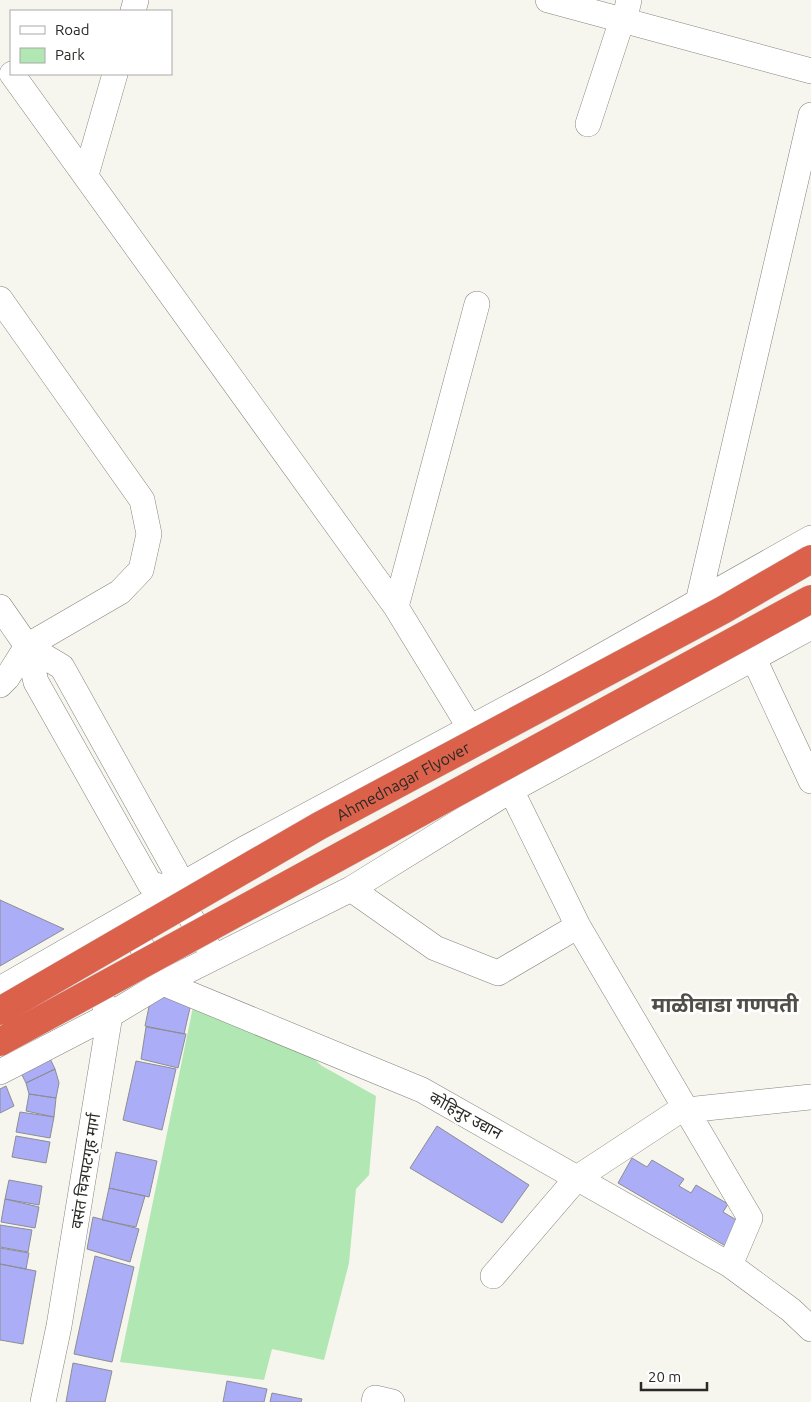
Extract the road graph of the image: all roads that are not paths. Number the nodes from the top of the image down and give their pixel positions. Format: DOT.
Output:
graph roads {
  1 [pos="548,0"];
  2 [pos="626,10"];
  3 [pos="0,56"];
  4 [pos="10,70"];
  5 [pos="811,71"];
  6 [pos="13,75"];
  7 [pos="115,75"];
  8 [pos="811,115"];
  9 [pos="588,124"];
  10 [pos="86,176"];
  11 [pos="0,299"];
  12 [pos="477,304"];
  13 [pos="811,538"];
  14 [pos="811,560"];
  15 [pos="811,599"];
  16 [pos="698,602"];
  17 [pos="0,607"];
  18 [pos="396,607"];
  19 [pos="811,627"];
  20 [pos="27,646"];
  21 [pos="754,659"];
  22 [pos="0,685"];
  23 [pos="470,728"];
  24 [pos="811,781"];
  25 [pos="511,790"];
  26 [pos="174,889"];
  27 [pos="351,889"];
  28 [pos="124,918"];
  29 [pos="578,926"];
  30 [pos="74,946"];
  31 [pos="215,957"];
  32 [pos="162,983"];
  33 [pos="0,989"];
  34 [pos="0,1010"];
  35 [pos="110,1015"];
  36 [pos="0,1042"];
  37 [pos="0,1072"];
  38 [pos="811,1097"];
  39 [pos="686,1109"];
  40 [pos="577,1178"];
  41 [pos="730,1266"];
  42 [pos="493,1276"];
  43 [pos="811,1329"];
  44 [pos="43,1402"];
  45 [pos="374,1402"];
  46 [pos="392,1402"];
  1 -- 2 [label="street"];
  2 -- 5 [label="street"];
  2 -- 9 [label="street"];
  3 -- 4 [label="street"];
  6 -- 10 [label="street"];
  7 -- 10 [label="street"];
  8 -- 16 [label="street"];
  10 -- 18 [label="street"];
  11 -- 20 [label="street"];
  12 -- 18 [label="street"];
  13 -- 16 [label="street"];
  14 -- 34 [label="highway, Ahmednagar Flyover, bridge"];
  15 -- 36 [label="highway, bridge"];
  16 -- 23 [label="street"];
  17 -- 20 [label="street"];
  18 -- 23 [label="street"];
  19 -- 21 [label="street"];
  20 -- 22 [label="street"];
  20 -- 26 [label="street"];
  21 -- 24 [label="street"];
  21 -- 25 [label="street"];
  23 -- 26 [label="street"];
  25 -- 27 [label="street"];
  25 -- 29 [label="street"];
  26 -- 28 [label="street"];
  26 -- 31 [label="street"];
  27 -- 29 [label="street"];
  27 -- 31 [label="street"];
  28 -- 30 [label="street"];
  28 -- 32 [label="street"];
  29 -- 39 [label="street"];
  30 -- 33 [label="street"];
  30 -- 35 [label="street"];
  31 -- 32 [label="street"];
  32 -- 35 [label="street"];
  32 -- 40 [label="street, कोहिनुर उद्यान"];
  35 -- 37 [label="street"];
  35 -- 44 [label="street, वसंत चित्रपटगृह मार्ग"];
  38 -- 39 [label="street"];
  39 -- 40 [label="street"];
  39 -- 41 [label="street"];
  40 -- 41 [label="street, कोहिनुर उद्यान"];
  40 -- 42 [label="street"];
  41 -- 43 [label="street, कोहिनुर उद्यान"];
  45 -- 46 [label="street"];
}
